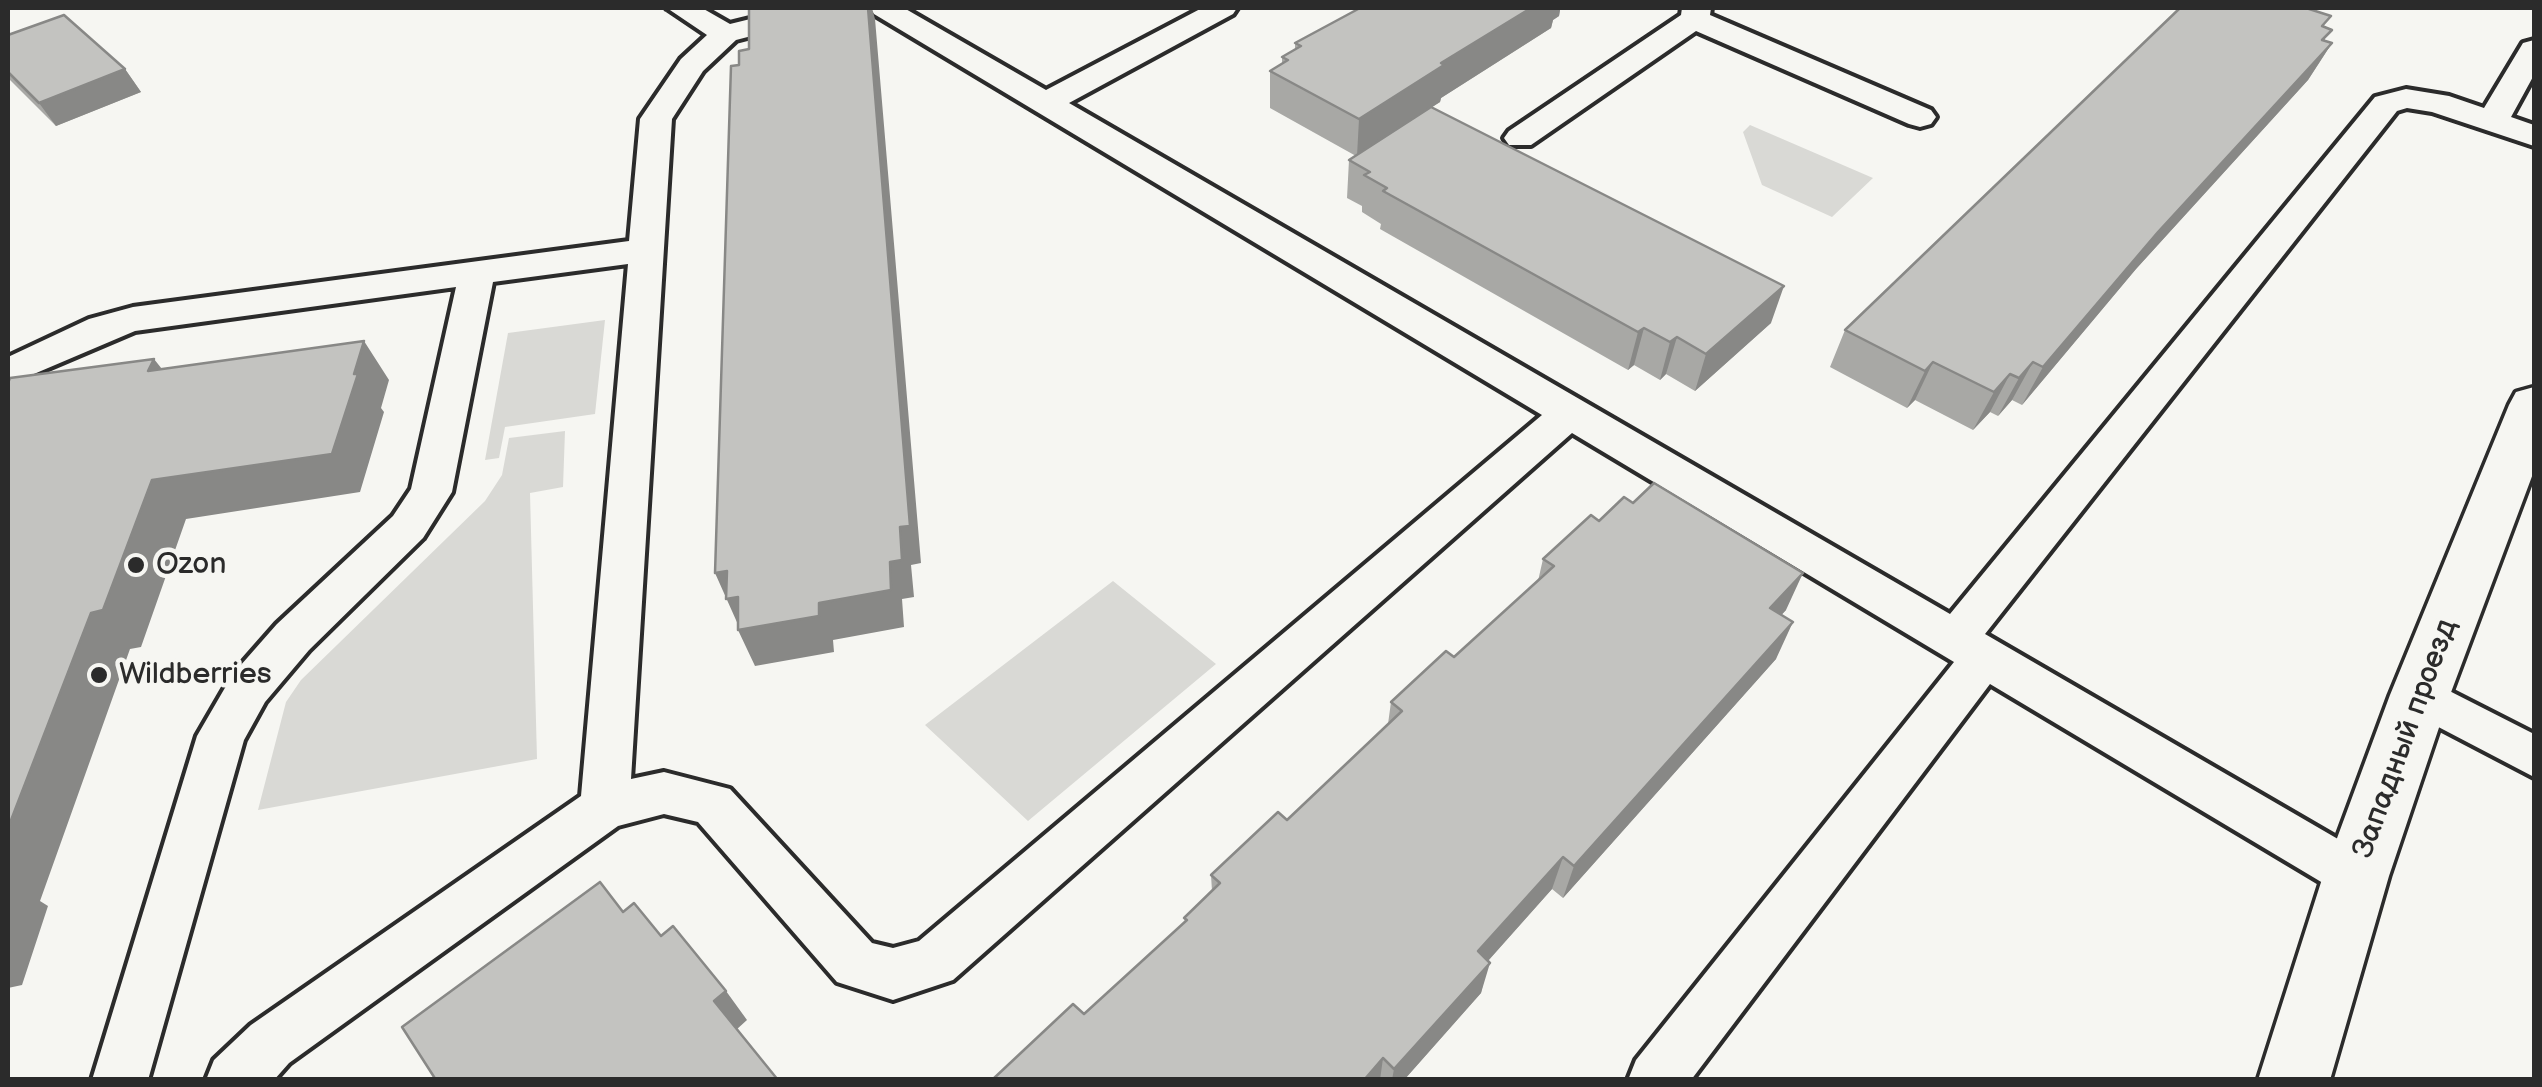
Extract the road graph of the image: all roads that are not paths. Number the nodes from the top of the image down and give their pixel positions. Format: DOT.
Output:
graph roads {
  1 [pos="682,8"];
  2 [pos="827,8"];
  3 [pos="884,8"];
  4 [pos="1223,8"];
  5 [pos="1696,14"];
  6 [pos="726,34"];
  7 [pos="2534,50"];
  8 [pos="1045,103"];
  9 [pos="1920,116"];
  10 [pos="2492,122"];
  11 [pos="2534,136"];
  12 [pos="1520,138"];
  13 [pos="647,250"];
  14 [pos="477,273"];
  15 [pos="8,372"];
  16 [pos="2534,405"];
  17 [pos="1570,412"];
  18 [pos="1970,648"];
  19 [pos="2420,695"];
  20 [pos="2534,757"];
  21 [pos="605,807"];
  22 [pos="2356,876"];
  23 [pos="120,1080"];
  24 [pos="234,1080"];
  25 [pos="1656,1080"];
  26 [pos="2294,1080"];
  1 -- 6 [label="lane"];
  2 -- 6 [label="lane"];
  3 -- 8 [label="lane"];
  4 -- 8 [label="lane"];
  5 -- 9 [label="lane"];
  5 -- 12 [label="lane"];
  6 -- 13 [label="lane"];
  7 -- 10 [label="lane"];
  8 -- 17 [label="lane"];
  10 -- 11 [label="lane"];
  10 -- 18 [label="lane"];
  13 -- 14 [label="lane"];
  13 -- 21 [label="lane"];
  14 -- 15 [label="lane"];
  14 -- 23 [label="lane"];
  16 -- 19 [label="street, Западный проезд"];
  17 -- 18 [label="lane"];
  17 -- 21 [label="lane"];
  18 -- 22 [label="lane"];
  18 -- 25 [label="lane"];
  19 -- 20 [label="lane"];
  19 -- 22 [label="street, Западный проезд"];
  21 -- 24 [label="lane"];
  22 -- 26 [label="street, Западный проезд"];
}
